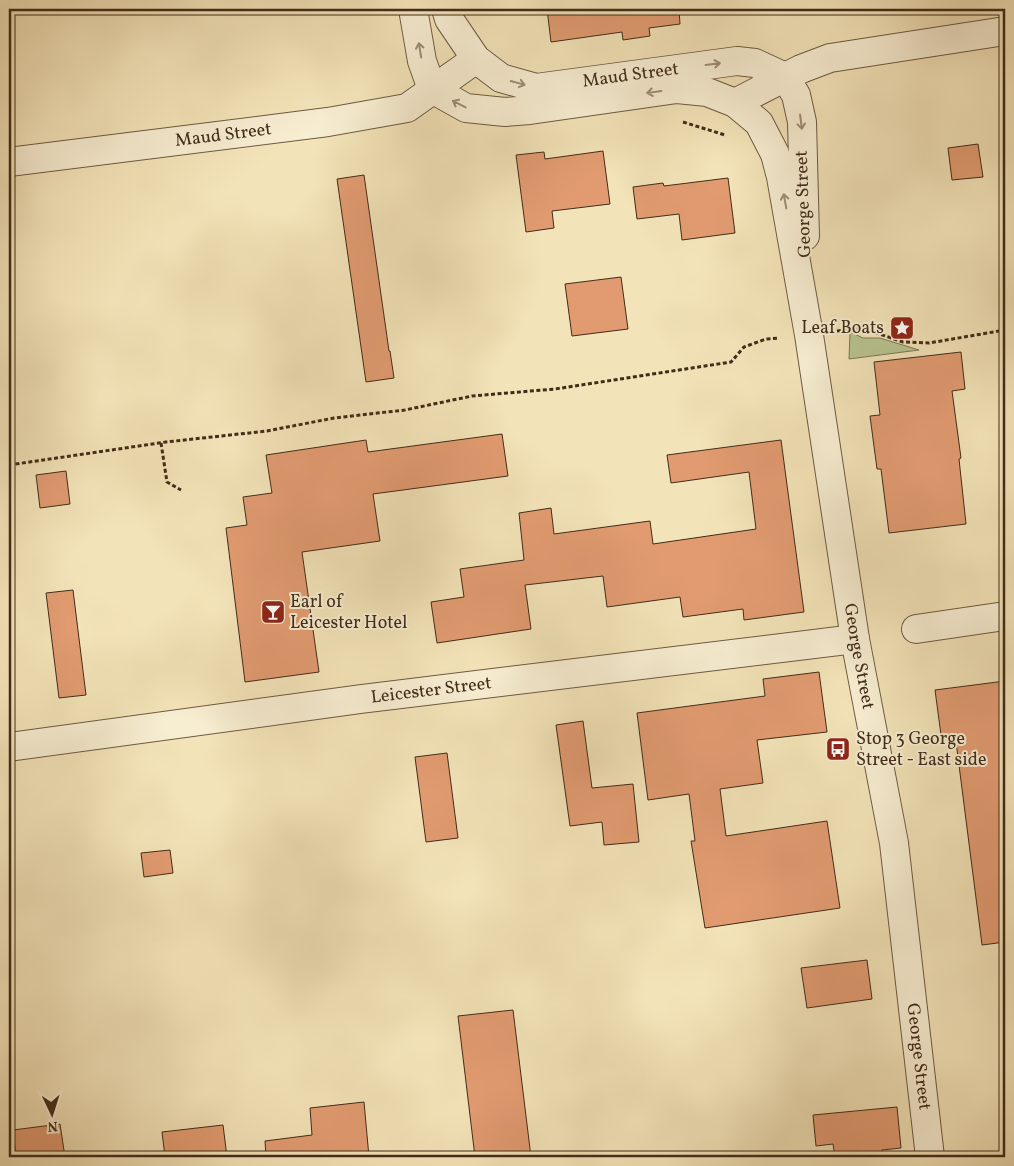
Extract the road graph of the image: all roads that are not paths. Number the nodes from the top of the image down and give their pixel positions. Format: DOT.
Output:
graph roads {
  1 [pos="413,9"];
  2 [pos="446,9"];
  3 [pos="1005,31"];
  4 [pos="476,59"];
  5 [pos="785,77"];
  6 [pos="432,89"];
  7 [pos="735,103"];
  8 [pos="9,162"];
  9 [pos="809,335"];
  10 [pos="1005,616"];
  11 [pos="916,629"];
  12 [pos="855,639"];
  13 [pos="9,747"];
  14 [pos="930,1157"];
  6 -- 1 [label="street, one-way"];
  2 -- 4 [label="street"];
  3 -- 5 [label="street"];
  4 -- 5 [label="street, Maud Street, one-way"];
  4 -- 6 [label="street, Maud Street"];
  5 -- 7 [label="street"];
  5 -- 9 [label="street, George Street, one-way"];
  7 -- 6 [label="street, Maud Street, one-way"];
  6 -- 8 [label="street, Maud Street"];
  9 -- 7 [label="street, George Street, one-way"];
  9 -- 12 [label="street, George Street"];
  10 -- 11 [label="street"];
  12 -- 13 [label="street, Leicester Street"];
  12 -- 14 [label="street, George Street"];
}
